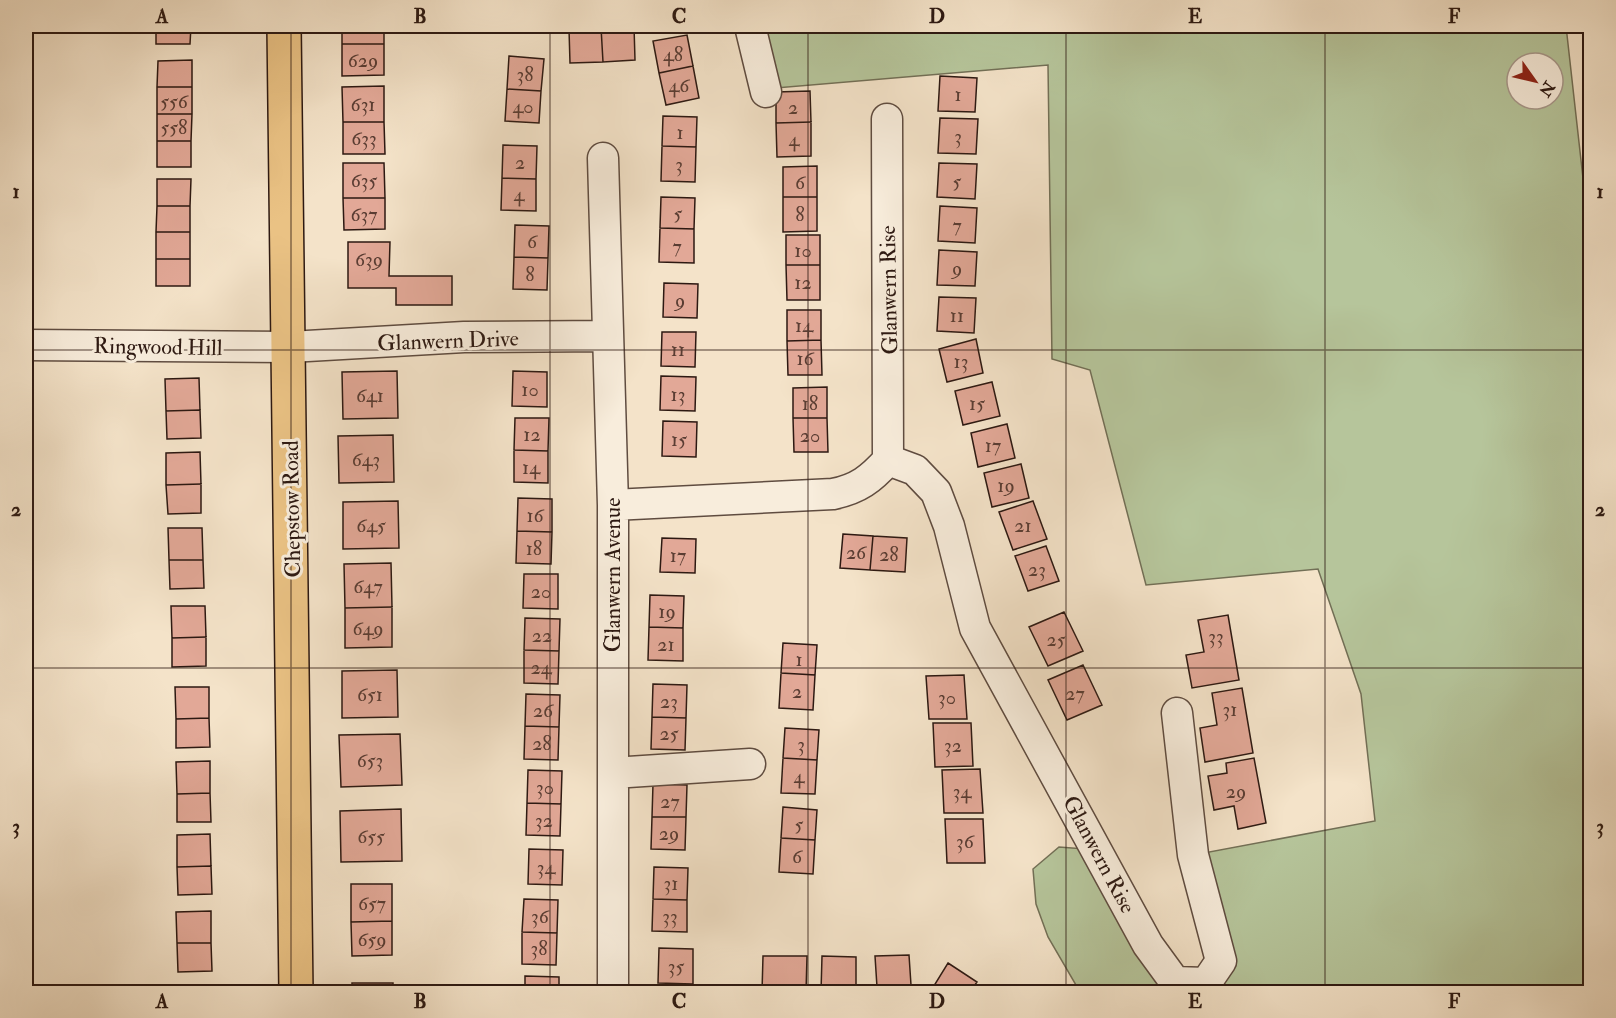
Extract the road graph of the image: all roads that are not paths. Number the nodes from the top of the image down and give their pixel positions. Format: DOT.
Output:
graph roads {
  1 [pos="284,26"];
  2 [pos="750,26"];
  3 [pos="766,92"];
  4 [pos="887,119"];
  5 [pos="603,158"];
  6 [pos="606,336"];
  7 [pos="26,345"];
  8 [pos="290,347"];
  9 [pos="888,460"];
  10 [pos="613,505"];
  11 [pos="1177,713"];
  12 [pos="750,764"];
  13 [pos="613,773"];
  14 [pos="296,993"];
  15 [pos="613,993"];
  1 -- 8 [label="main road, Chepstow Road"];
  2 -- 3 [label="street"];
  4 -- 9 [label="street, Glanwern Rise"];
  5 -- 6 [label="street, Glanwern Avenue"];
  6 -- 8 [label="street, Glanwern Drive"];
  6 -- 10 [label="street, Glanwern Avenue"];
  7 -- 8 [label="street, Ringwood Hill"];
  8 -- 14 [label="main road, Chepstow Road"];
  9 -- 10 [label="street"];
  9 -- 11 [label="street, Glanwern Rise"];
  10 -- 13 [label="street, Glanwern Avenue"];
  12 -- 13 [label="street"];
  13 -- 15 [label="street, Glanwern Avenue"];
}
